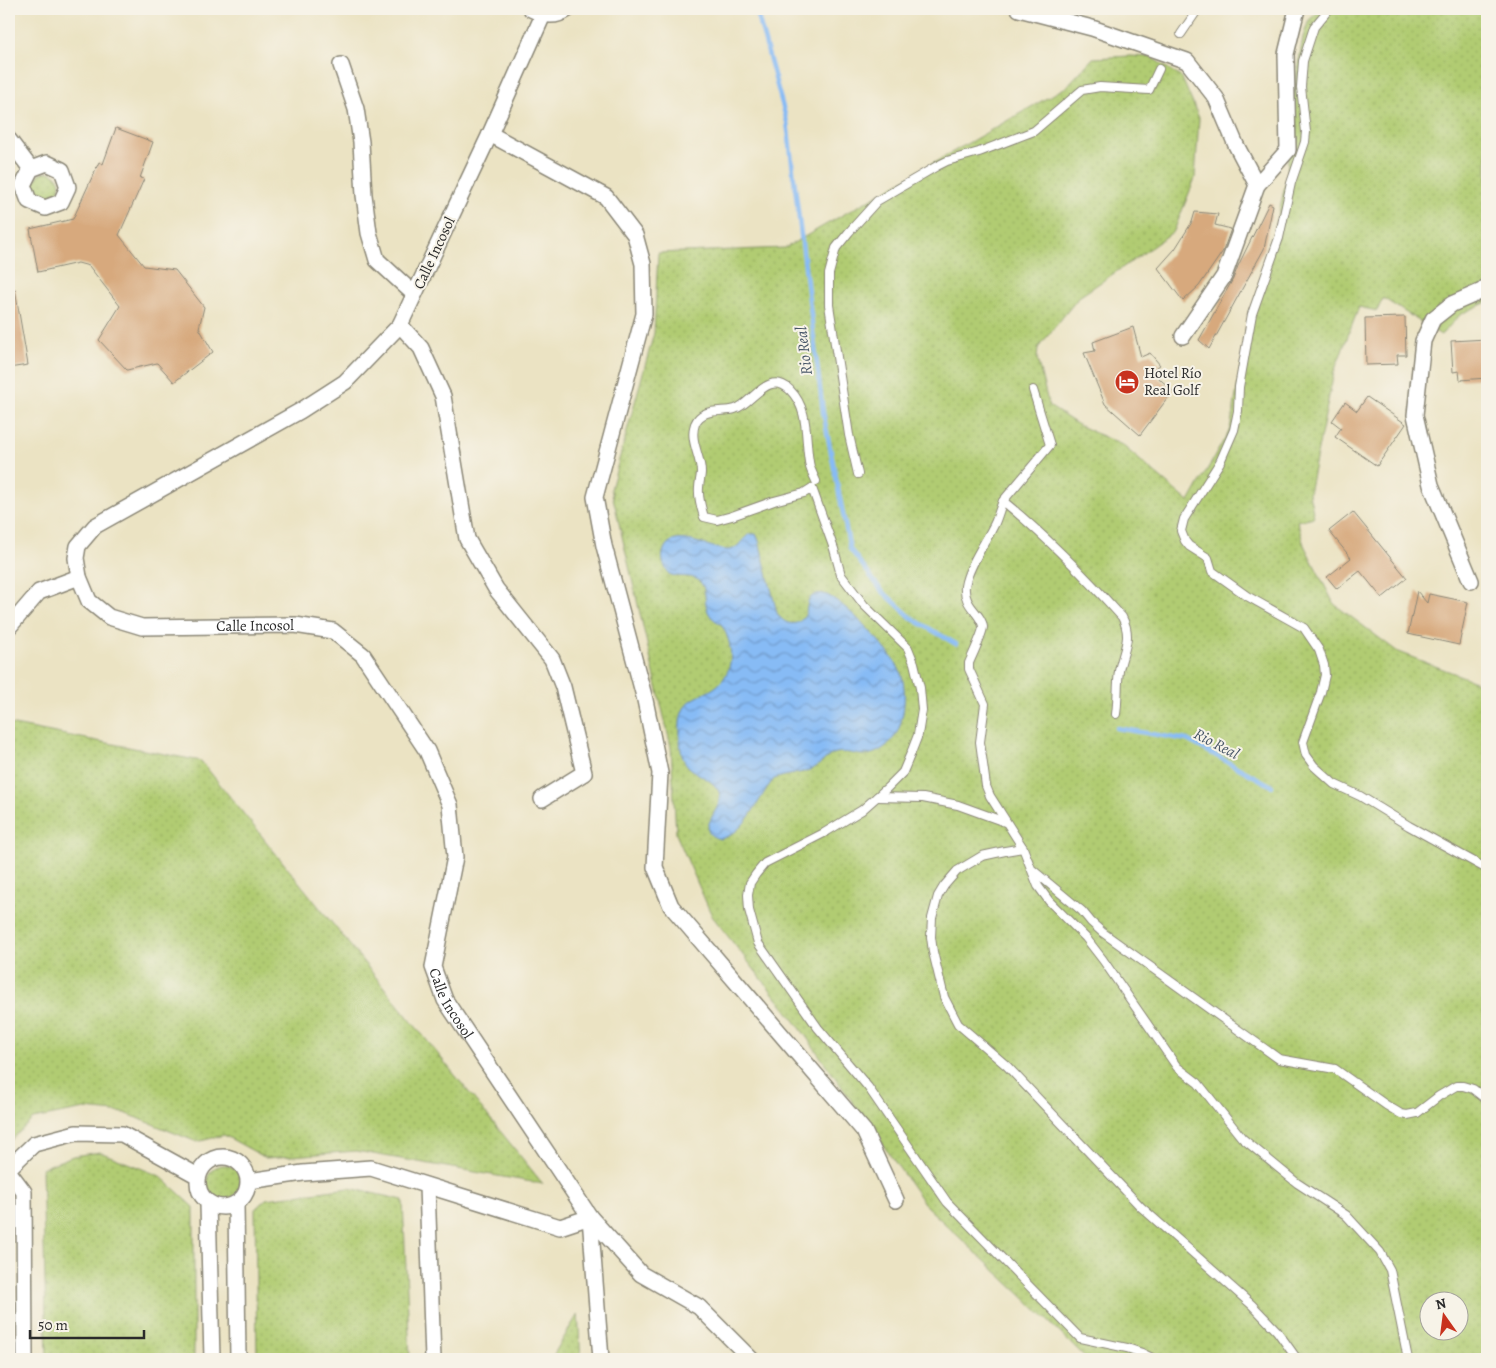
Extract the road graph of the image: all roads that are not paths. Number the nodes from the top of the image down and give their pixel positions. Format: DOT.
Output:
graph roads {
  1 [pos="568,9"];
  2 [pos="1020,9"];
  3 [pos="1198,9"];
  4 [pos="1297,9"];
  5 [pos="1328,9"];
  6 [pos="537,12"];
  7 [pos="1181,34"];
  8 [pos="341,66"];
  9 [pos="1159,69"];
  10 [pos="490,134"];
  11 [pos="9,140"];
  12 [pos="31,169"];
  13 [pos="1257,186"];
  14 [pos="1487,286"];
  15 [pos="414,294"];
  16 [pos="400,325"];
  17 [pos="1183,336"];
  18 [pos="1033,390"];
  19 [pos="858,474"];
  20 [pos="816,480"];
  21 [pos="1003,501"];
  22 [pos="80,577"];
  23 [pos="1471,581"];
  24 [pos="9,627"];
  25 [pos="1116,714"];
  26 [pos="877,797"];
  27 [pos="542,799"];
  28 [pos="1005,822"];
  29 [pos="1023,848"];
  30 [pos="1487,869"];
  31 [pos="1032,870"];
  32 [pos="1487,1100"];
  33 [pos="9,1170"];
  34 [pos="198,1176"];
  35 [pos="249,1181"];
  36 [pos="428,1186"];
  37 [pos="896,1200"];
  38 [pos="208,1203"];
  39 [pos="236,1204"];
  40 [pos="590,1217"];
  41 [pos="25,1359"];
  42 [pos="212,1359"];
  43 [pos="238,1359"];
  44 [pos="433,1359"];
  45 [pos="601,1359"];
  46 [pos="751,1359"];
  47 [pos="1154,1359"];
  48 [pos="1297,1359"];
  49 [pos="1408,1359"];
  1 -- 6 [label="street"];
  2 -- 13 [label="street"];
  3 -- 7 [label="lane"];
  4 -- 13 [label="street"];
  5 -- 30 [label="lane"];
  6 -- 10 [label="street, Calle Incosol"];
  8 -- 15 [label="street"];
  9 -- 19 [label="lane"];
  10 -- 15 [label="street, Calle Incosol"];
  10 -- 37 [label="street"];
  11 -- 12 [label="street"];
  13 -- 17 [label="street"];
  14 -- 23 [label="street"];
  15 -- 16 [label="street, Calle Incosol"];
  16 -- 22 [label="street, Calle Incosol"];
  16 -- 27 [label="street"];
  18 -- 21 [label="lane"];
  20 -- 26 [label="lane"];
  21 -- 25 [label="lane"];
  21 -- 28 [label="lane"];
  22 -- 24 [label="street"];
  22 -- 40 [label="street, Calle Incosol"];
  26 -- 28 [label="lane"];
  26 -- 47 [label="lane"];
  28 -- 29 [label="lane"];
  29 -- 31 [label="lane"];
  29 -- 48 [label="lane"];
  31 -- 32 [label="lane"];
  31 -- 49 [label="lane"];
  33 -- 34 [label="street"];
  33 -- 41 [label="street"];
  34 -- 35 [label="street"];
  34 -- 38 [label="street"];
  35 -- 36 [label="street"];
  35 -- 39 [label="street"];
  36 -- 40 [label="street"];
  36 -- 44 [label="street"];
  38 -- 39 [label="street"];
  38 -- 42 [label="street"];
  39 -- 43 [label="street"];
  40 -- 45 [label="street"];
  40 -- 46 [label="street, Calle Incosol"];
}
